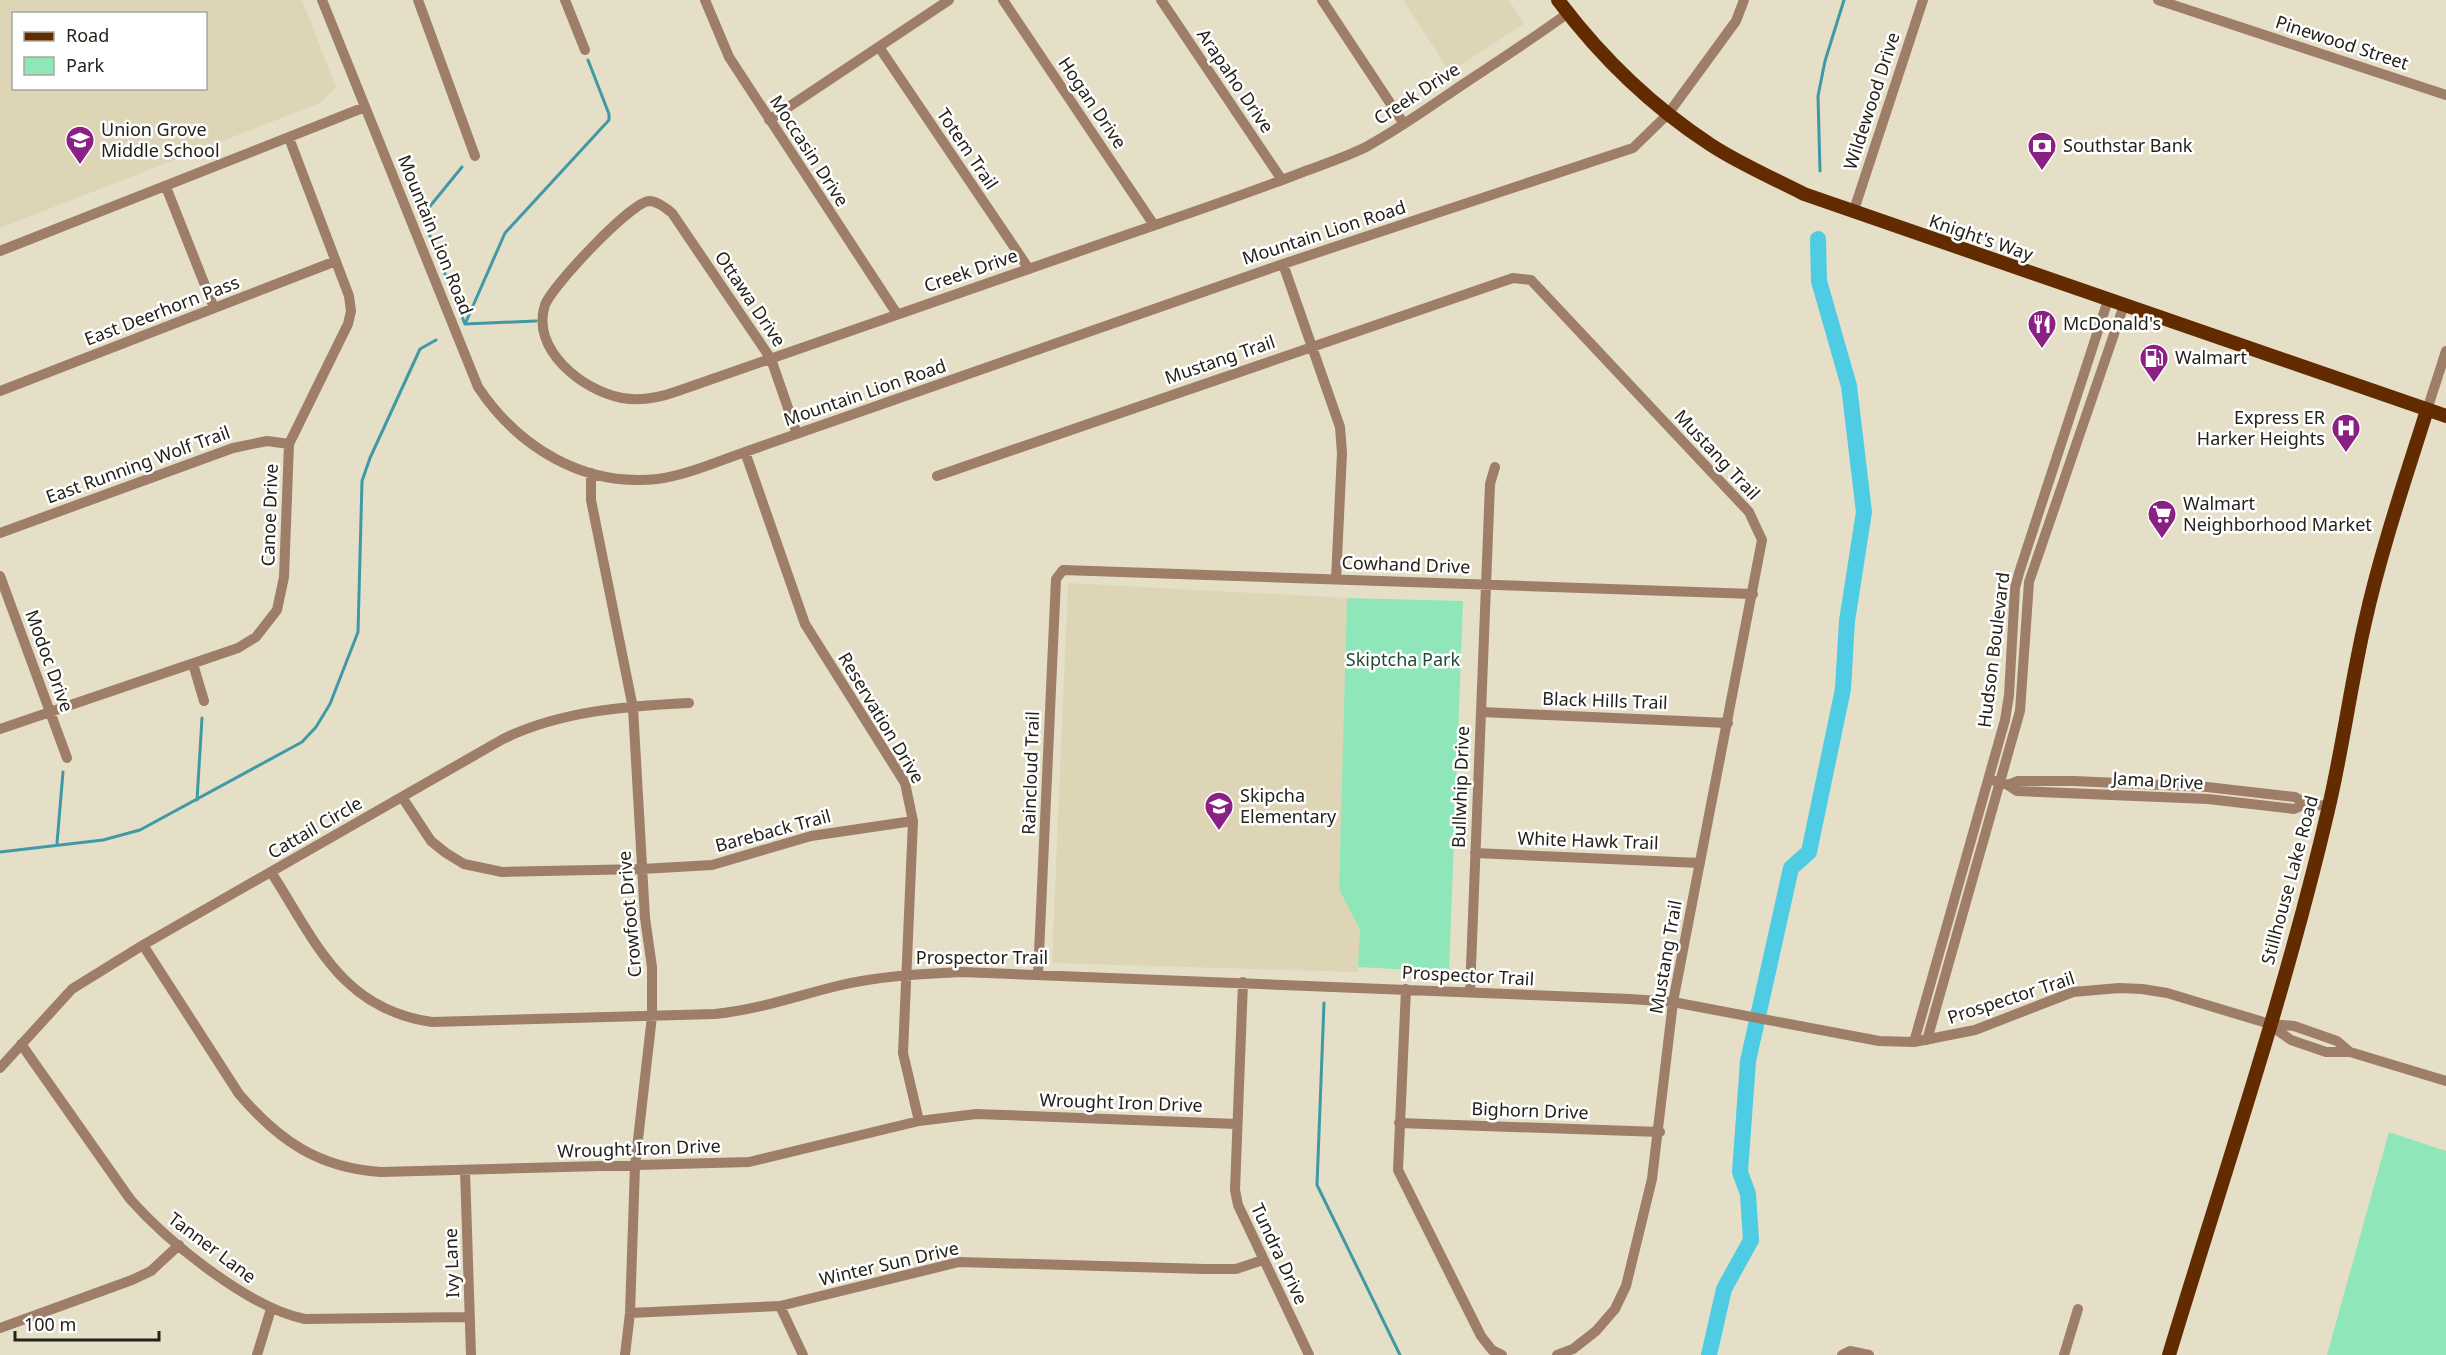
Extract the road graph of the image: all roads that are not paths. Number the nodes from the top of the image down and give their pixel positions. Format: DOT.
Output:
graph roads {
  1 [pos="322,0"];
  2 [pos="418,0"];
  3 [pos="565,0"];
  4 [pos="949,0"];
  5 [pos="1003,0"];
  6 [pos="1161,0"];
  7 [pos="1322,0"];
  8 [pos="1558,0"];
  9 [pos="1744,0"];
  10 [pos="1923,0"];
  11 [pos="2158,0"];
  12 [pos="707,1"];
  13 [pos="1568,13"];
  14 [pos="879,47"];
  15 [pos="585,50"];
  16 [pos="2446,95"];
  17 [pos="366,107"];
  18 [pos="1668,114"];
  19 [pos="769,120"];
  20 [pos="1404,124"];
  21 [pos="289,138"];
  22 [pos="475,156"];
  23 [pos="1282,180"];
  24 [pos="166,187"];
  25 [pos="650,201"];
  26 [pos="1853,213"];
  27 [pos="1154,225"];
  28 [pos="0,252"];
  29 [pos="336,261"];
  30 [pos="1283,264"];
  31 [pos="1029,269"];
  32 [pos="2108,300"];
  33 [pos="2124,305"];
  34 [pos="214,308"];
  35 [pos="897,314"];
  36 [pos="1311,346"];
  37 [pos="2446,351"];
  38 [pos="771,359"];
  39 [pos="2081,384"];
  40 [pos="2096,389"];
  41 [pos="0,391"];
  42 [pos="2427,410"];
  43 [pos="2446,416"];
  44 [pos="798,434"];
  45 [pos="290,444"];
  46 [pos="2061,450"];
  47 [pos="745,452"];
  48 [pos="2072,455"];
  49 [pos="1495,467"];
  50 [pos="591,473"];
  51 [pos="937,476"];
  52 [pos="0,533"];
  53 [pos="2035,543"];
  54 [pos="1059,573"];
  55 [pos="0,576"];
  56 [pos="1336,579"];
  57 [pos="1486,584"];
  58 [pos="1753,594"];
  59 [pos="193,664"];
  60 [pos="204,701"];
  61 [pos="689,703"];
  62 [pos="633,708"];
  63 [pos="50,711"];
  64 [pos="1481,712"];
  65 [pos="1728,723"];
  66 [pos="0,729"];
  67 [pos="67,758"];
  68 [pos="1988,779"];
  69 [pos="2004,784"];
  70 [pos="402,797"];
  71 [pos="2329,806"];
  72 [pos="913,821"];
  73 [pos="1475,853"];
  74 [pos="1700,863"];
  75 [pos="642,869"];
  76 [pos="271,872"];
  77 [pos="143,945"];
  78 [pos="906,974"];
  79 [pos="1038,975"];
  80 [pos="1243,982"];
  81 [pos="1406,989"];
  82 [pos="1470,992"];
  83 [pos="1673,1002"];
  84 [pos="652,1016"];
  85 [pos="2270,1024"];
  86 [pos="1927,1040"];
  87 [pos="1914,1042"];
  88 [pos="21,1044"];
  89 [pos="0,1068"];
  90 [pos="2446,1081"];
  91 [pos="919,1121"];
  92 [pos="1237,1124"];
  93 [pos="1399,1124"];
  94 [pos="1660,1132"];
  95 [pos="635,1166"];
  96 [pos="465,1170"];
  97 [pos="179,1245"];
  98 [pos="1263,1260"];
  99 [pos="780,1306"];
  100 [pos="271,1309"];
  101 [pos="2078,1309"];
  102 [pos="630,1313"];
  103 [pos="470,1317"];
  104 [pos="0,1328"];
  105 [pos="257,1355"];
  106 [pos="471,1355"];
  107 [pos="626,1355"];
  108 [pos="803,1355"];
  109 [pos="1310,1355"];
  110 [pos="1502,1355"];
  111 [pos="1557,1355"];
  112 [pos="1842,1355"];
  113 [pos="1869,1355"];
  114 [pos="2064,1355"];
  115 [pos="2169,1355"];
  1 -- 17 [label="street, Mountain Lion Road"];
  2 -- 22 [label="street"];
  3 -- 15 [label="street"];
  4 -- 14 [label="street"];
  5 -- 27 [label="street, Hogan Drive"];
  6 -- 23 [label="street, Arapaho Drive"];
  7 -- 20 [label="street"];
  8 -- 13 [label="main road, Knight's Way"];
  9 -- 18 [label="street, Mountain Lion Road"];
  10 -- 26 [label="street, Wildewood Drive"];
  11 -- 16 [label="street, Pinewood Street"];
  12 -- 19 [label="street, Moccasin Drive"];
  13 -- 18 [label="main road, Knight's Way"];
  13 -- 20 [label="street, Creek Drive"];
  14 -- 19 [label="street"];
  14 -- 31 [label="street, Totem Trail"];
  17 -- 21 [label="street"];
  17 -- 50 [label="street, Mountain Lion Road"];
  18 -- 26 [label="main road, Knight's Way"];
  18 -- 30 [label="street, Mountain Lion Road"];
  19 -- 35 [label="street, Moccasin Drive"];
  20 -- 23 [label="street, Creek Drive"];
  21 -- 24 [label="street"];
  21 -- 29 [label="street, Canoe Drive"];
  23 -- 27 [label="street, Creek Drive"];
  24 -- 28 [label="street"];
  24 -- 34 [label="street"];
  25 -- 38 [label="street, Ottawa Drive"];
  25 -- 38 [label="street, Creek Drive"];
  26 -- 32 [label="main road, Knight's Way"];
  27 -- 31 [label="street, Creek Drive"];
  29 -- 34 [label="street, East Deerhorn Pass"];
  29 -- 45 [label="street, Canoe Drive"];
  30 -- 36 [label="street"];
  30 -- 44 [label="street, Mountain Lion Road"];
  31 -- 35 [label="street, Creek Drive"];
  32 -- 33 [label="main road, Knight's Way"];
  32 -- 39 [label="street, Hudson Boulevard"];
  33 -- 40 [label="street, Hudson Boulevard"];
  33 -- 42 [label="main road, Knight's Way"];
  34 -- 41 [label="street, East Deerhorn Pass"];
  35 -- 38 [label="street, Creek Drive"];
  36 -- 51 [label="street, Mustang Trail"];
  36 -- 56 [label="street"];
  36 -- 58 [label="street, Mustang Trail"];
  37 -- 42 [label="street"];
  38 -- 44 [label="street, Ottawa Drive"];
  39 -- 40 [label="street"];
  39 -- 46 [label="street, Hudson Boulevard"];
  40 -- 48 [label="street, Hudson Boulevard"];
  42 -- 43 [label="main road, Knight's Way"];
  42 -- 71 [label="main road, Stillhouse Lake Road"];
  44 -- 47 [label="street, Mountain Lion Road"];
  45 -- 52 [label="street, East Running Wolf Trail"];
  45 -- 59 [label="street, Canoe Drive"];
  46 -- 48 [label="street"];
  46 -- 53 [label="street, Hudson Boulevard"];
  47 -- 50 [label="street, Mountain Lion Road"];
  47 -- 72 [label="street, Reservation Drive"];
  48 -- 53 [label="street, Hudson Boulevard"];
  49 -- 57 [label="street, Bullwhip Drive"];
  50 -- 62 [label="street, Crowfoot Drive"];
  53 -- 68 [label="street, Hudson Boulevard"];
  53 -- 69 [label="street, Hudson Boulevard"];
  54 -- 56 [label="street, Cowhand Drive"];
  54 -- 79 [label="street, Raincloud Trail"];
  55 -- 63 [label="street, Modoc Drive"];
  56 -- 57 [label="street, Cowhand Drive"];
  57 -- 58 [label="street, Cowhand Drive"];
  57 -- 64 [label="street, Bullwhip Drive"];
  58 -- 65 [label="street, Mustang Trail"];
  59 -- 60 [label="street"];
  59 -- 63 [label="street, Canoe Drive"];
  61 -- 62 [label="street, Cattail Circle"];
  62 -- 70 [label="street, Cattail Circle"];
  62 -- 75 [label="street, Crowfoot Drive"];
  63 -- 66 [label="street, Canoe Drive"];
  63 -- 67 [label="street, Modoc Drive"];
  64 -- 65 [label="street, Black Hills Trail"];
  64 -- 73 [label="street, Bullwhip Drive"];
  65 -- 74 [label="street, Mustang Trail"];
  68 -- 69 [label="street, Jama Drive"];
  68 -- 87 [label="street, Hudson Boulevard"];
  69 -- 71 [label="street, Jama Drive"];
  69 -- 86 [label="street, Hudson Boulevard"];
  70 -- 75 [label="street, Bareback Trail"];
  70 -- 76 [label="street, Cattail Circle"];
  71 -- 85 [label="main road, Stillhouse Lake Road"];
  72 -- 75 [label="street, Bareback Trail"];
  72 -- 78 [label="street, Reservation Drive"];
  73 -- 74 [label="street, White Hawk Trail"];
  73 -- 82 [label="street, Bullwhip Drive"];
  74 -- 83 [label="street, Mustang Trail"];
  75 -- 84 [label="street, Crowfoot Drive"];
  76 -- 77 [label="street, Cattail Circle"];
  76 -- 84 [label="street, Prospector Trail"];
  77 -- 88 [label="street, Cattail Circle"];
  77 -- 96 [label="street, Wrought Iron Drive"];
  78 -- 79 [label="street, Prospector Trail"];
  78 -- 84 [label="street, Prospector Trail"];
  78 -- 91 [label="street, Reservation Drive"];
  79 -- 80 [label="street, Prospector Trail"];
  80 -- 81 [label="street, Prospector Trail"];
  80 -- 92 [label="street, Tundra Drive"];
  81 -- 82 [label="street, Prospector Trail"];
  81 -- 93 [label="street"];
  82 -- 83 [label="street, Prospector Trail"];
  83 -- 87 [label="street, Prospector Trail"];
  83 -- 94 [label="street, Mustang Trail"];
  84 -- 95 [label="street, Crowfoot Drive"];
  85 -- 86 [label="street, Prospector Trail"];
  85 -- 90 [label="street, Prospector Trail"];
  85 -- 115 [label="main road, Stillhouse Lake Road"];
  86 -- 87 [label="street, Prospector Trail"];
  88 -- 89 [label="street, Cattail Circle"];
  88 -- 97 [label="street, Tanner Lane"];
  91 -- 92 [label="street, Wrought Iron Drive"];
  91 -- 95 [label="street, Wrought Iron Drive"];
  92 -- 98 [label="street, Tundra Drive"];
  93 -- 94 [label="street, Bighorn Drive"];
  93 -- 110 [label="street"];
  94 -- 111 [label="street, Mustang Trail"];
  95 -- 96 [label="street, Wrought Iron Drive"];
  95 -- 102 [label="street, Crowfoot Drive"];
  96 -- 103 [label="street, Ivy Lane"];
  97 -- 100 [label="street, Tanner Lane"];
  97 -- 104 [label="street"];
  98 -- 99 [label="street, Winter Sun Drive"];
  98 -- 109 [label="street, Tundra Drive"];
  99 -- 102 [label="street, Winter Sun Drive"];
  99 -- 108 [label="street"];
  100 -- 103 [label="street, Tanner Lane"];
  100 -- 105 [label="street"];
  101 -- 114 [label="street"];
  102 -- 107 [label="street, Crowfoot Drive"];
  103 -- 106 [label="street, Ivy Lane"];
  112 -- 113 [label="street"];
}
